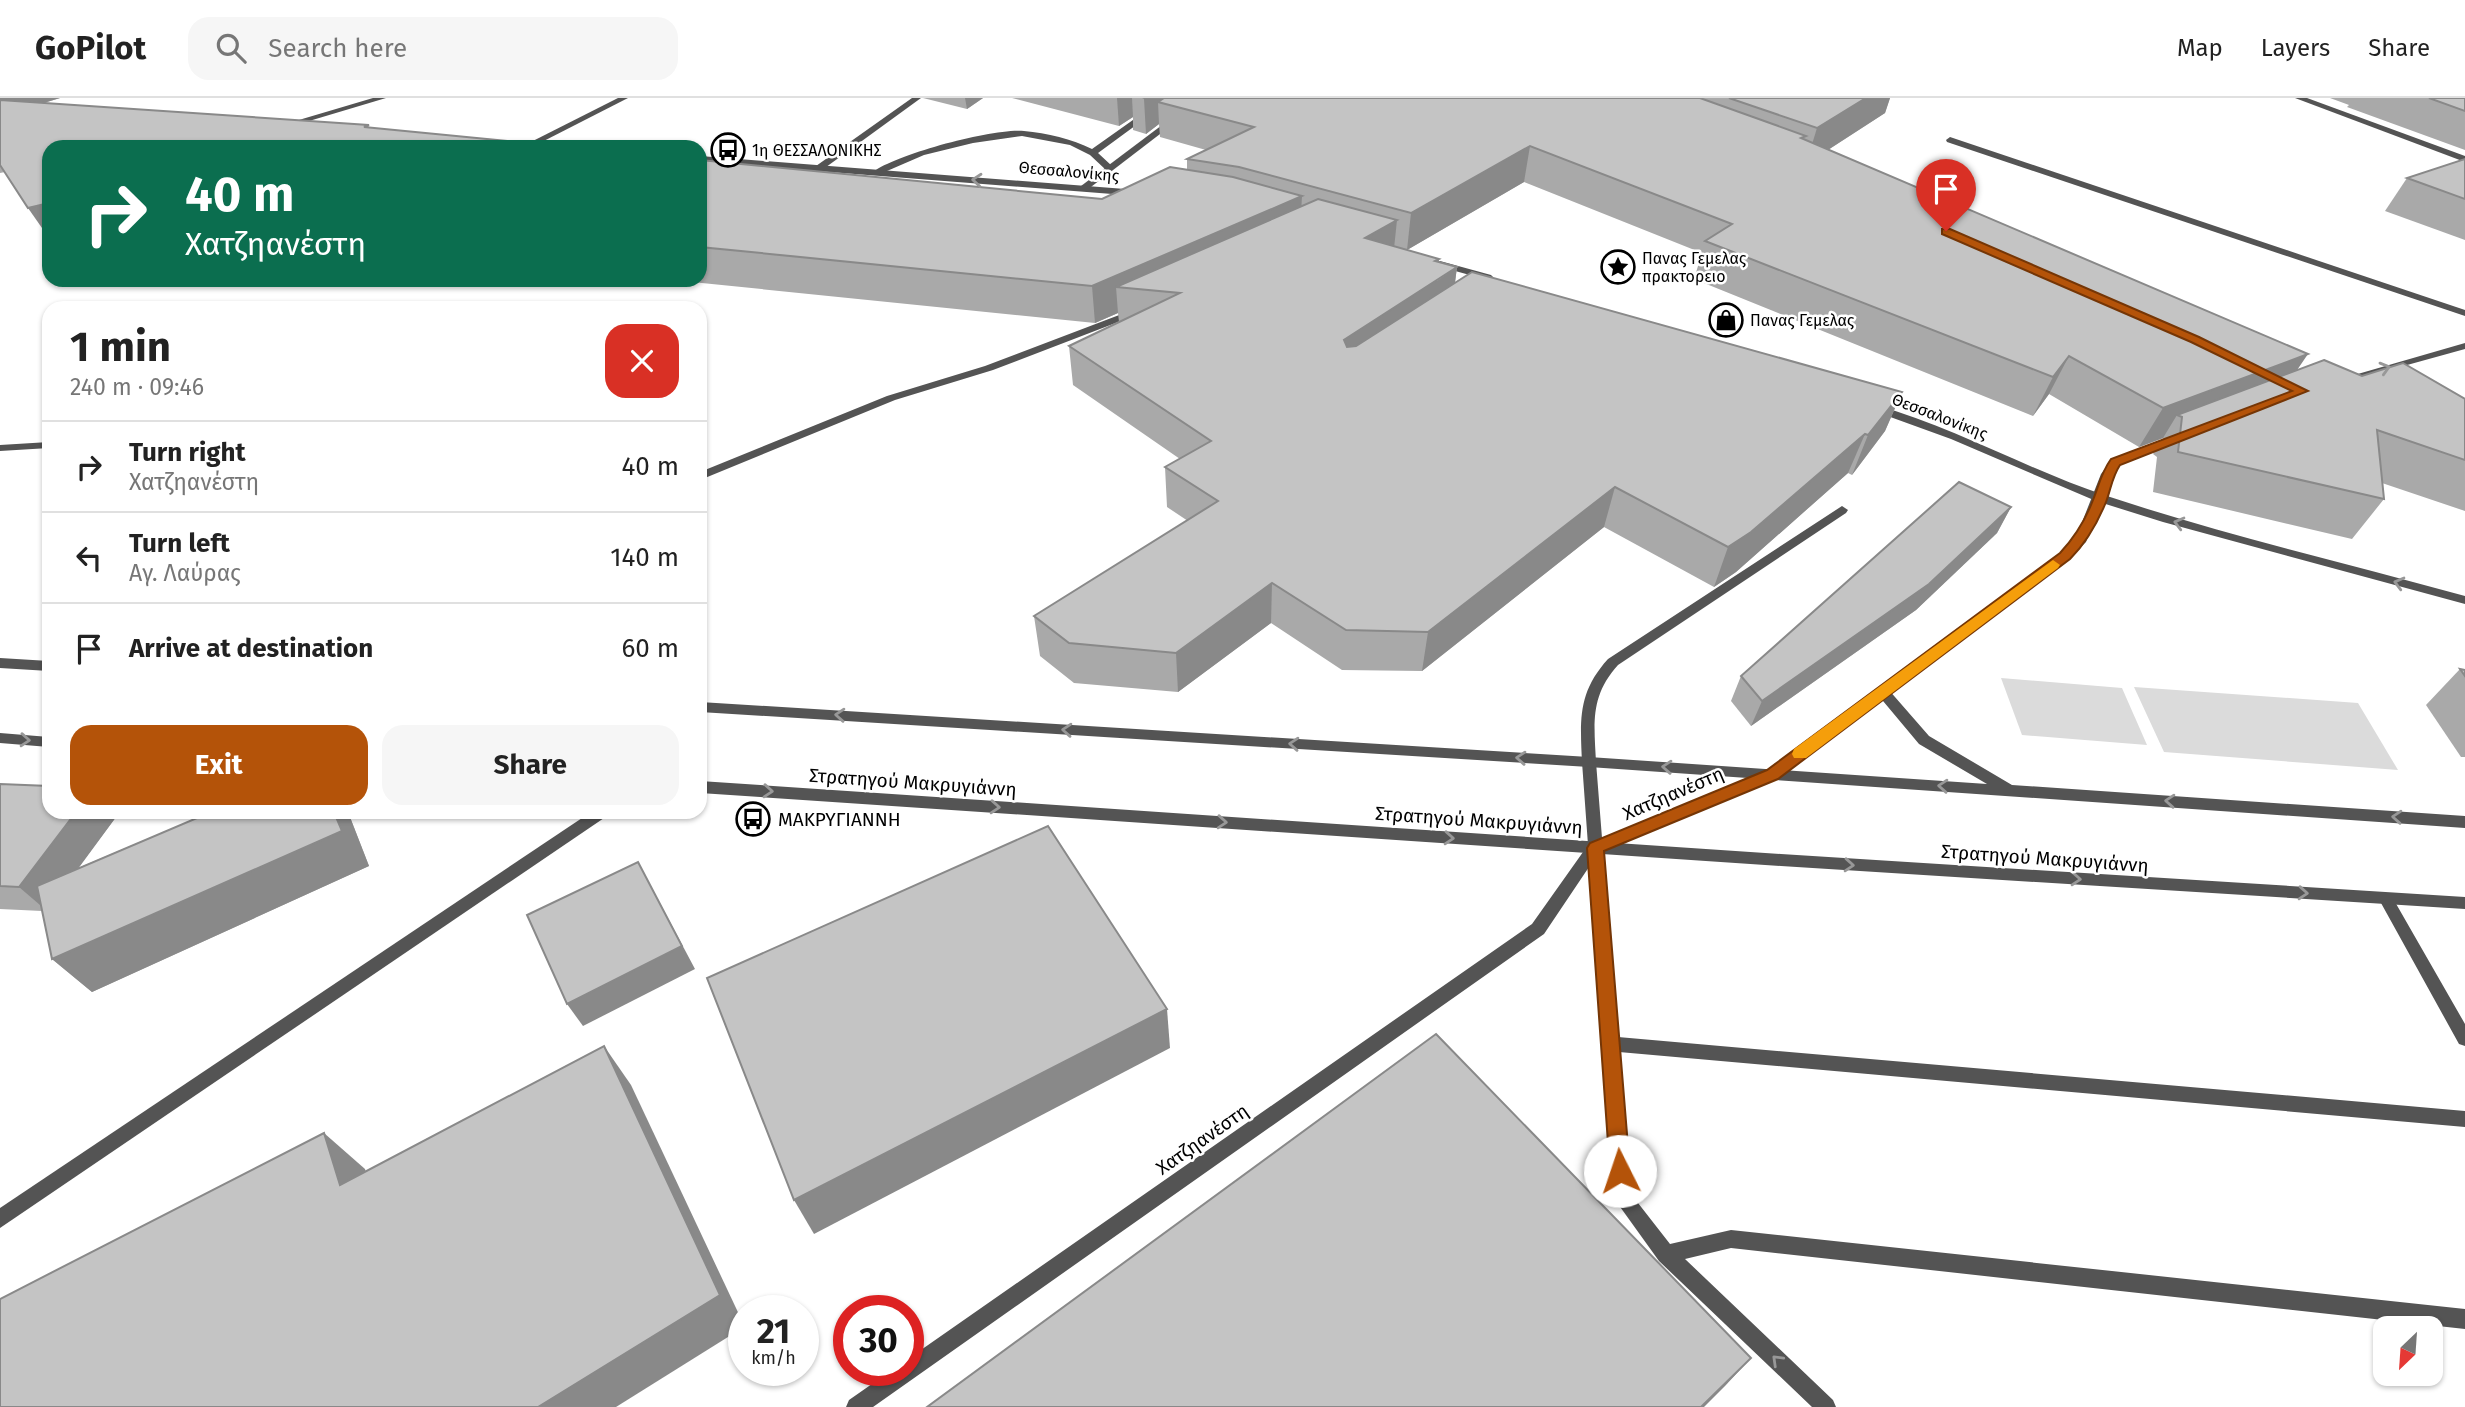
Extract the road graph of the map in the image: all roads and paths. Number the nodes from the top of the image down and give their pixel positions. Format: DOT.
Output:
graph roads {
  1 [pos="382,98"];
  2 [pos="624,98"];
  3 [pos="917,98"];
  4 [pos="1169,98"];
  5 [pos="1203,98"];
  6 [pos="2300,98"];
  7 [pos="299,131"];
  8 [pos="541,140"];
  9 [pos="1951,140"];
  10 [pos="1093,153"];
  11 [pos="2465,159"];
  12 [pos="707,160"];
  13 [pos="819,168"];
  14 [pos="1109,168"];
  15 [pos="877,172"];
  16 [pos="1084,188"];
  17 [pos="1144,193"];
  18 [pos="1423,259"];
  19 [pos="1491,288"];
  20 [pos="1142,309"];
  21 [pos="2465,313"];
  22 [pos="2465,345"];
  23 [pos="2327,384"];
  24 [pos="1864,404"];
  25 [pos="2187,435"];
  26 [pos="42,445"];
  27 [pos="0,448"];
  28 [pos="707,473"];
  29 [pos="2101,499"];
  30 [pos="1842,510"];
  31 [pos="2465,600"];
  32 [pos="0,663"];
  33 [pos="42,666"];
  34 [pos="1883,692"];
  35 [pos="707,707"];
  36 [pos="0,738"];
  37 [pos="42,741"];
  38 [pos="1589,762"];
  39 [pos="1772,774"];
  40 [pos="707,787"];
  41 [pos="2010,790"];
  42 [pos="591,819"];
  43 [pos="2465,822"];
  44 [pos="1595,848"];
  45 [pos="2386,899"];
  46 [pos="2465,903"];
  47 [pos="2465,1039"];
  48 [pos="1610,1044"];
  49 [pos="2465,1119"];
  50 [pos="0,1219"];
  51 [pos="1666,1254"];
  52 [pos="2465,1320"];
  53 [pos="856,1407"];
  54 [pos="1826,1407"];
  1 -- 7 [label="street"];
  2 -- 8 [label="street"];
  3 -- 13 [label="street"];
  4 -- 10 [label="street"];
  5 -- 14 [label="street"];
  6 -- 11 [label="street"];
  9 -- 21 [label="street"];
  10 -- 14 [label="street"];
  10 -- 15 [label="street"];
  12 -- 13 [label="street, Θεσσαλονίκης"];
  13 -- 15 [label="street, Θεσσαλονίκης"];
  14 -- 16 [label="street"];
  16 -- 15 [label="street, Θεσσαλονίκης, one-way"];
  16 -- 17 [label="street, Θεσσαλονίκης"];
  18 -- 19 [label="street"];
  20 -- 28 [label="street"];
  23 -- 22 [label="street, one-way"];
  24 -- 29 [label="street, Θεσσαλονίκης"];
  25 -- 29 [label="street, Χατζηανέστη"];
  26 -- 27 [label="street"];
  31 -- 29 [label="street, Θεσσαλονίκης, one-way"];
  29 -- 34 [label="street, Χατζηανέστη"];
  30 -- 38 [label="street"];
  32 -- 33 [label="street"];
  34 -- 39 [label="street, Χατζηανέστη"];
  34 -- 41 [label="street"];
  38 -- 35 [label="street, one-way"];
  36 -- 37 [label="street, one-way"];
  39 -- 38 [label="street, one-way"];
  38 -- 44 [label="street"];
  41 -- 39 [label="street, one-way"];
  39 -- 44 [label="street, Χατζηανέστη"];
  40 -- 44 [label="street, Στρατηγού Μακρυγιάννη, one-way"];
  43 -- 41 [label="street, one-way"];
  42 -- 50 [label="street"];
  44 -- 45 [label="street, Στρατηγού Μακρυγιάννη, one-way"];
  44 -- 48 [label="street"];
  44 -- 53 [label="street, Χατζηανέστη"];
  45 -- 46 [label="street, Στρατηγού Μακρυγιάννη"];
  45 -- 47 [label="street"];
  48 -- 49 [label="street"];
  48 -- 51 [label="street"];
  51 -- 52 [label="street"];
  54 -- 51 [label="street, one-way"];
}
